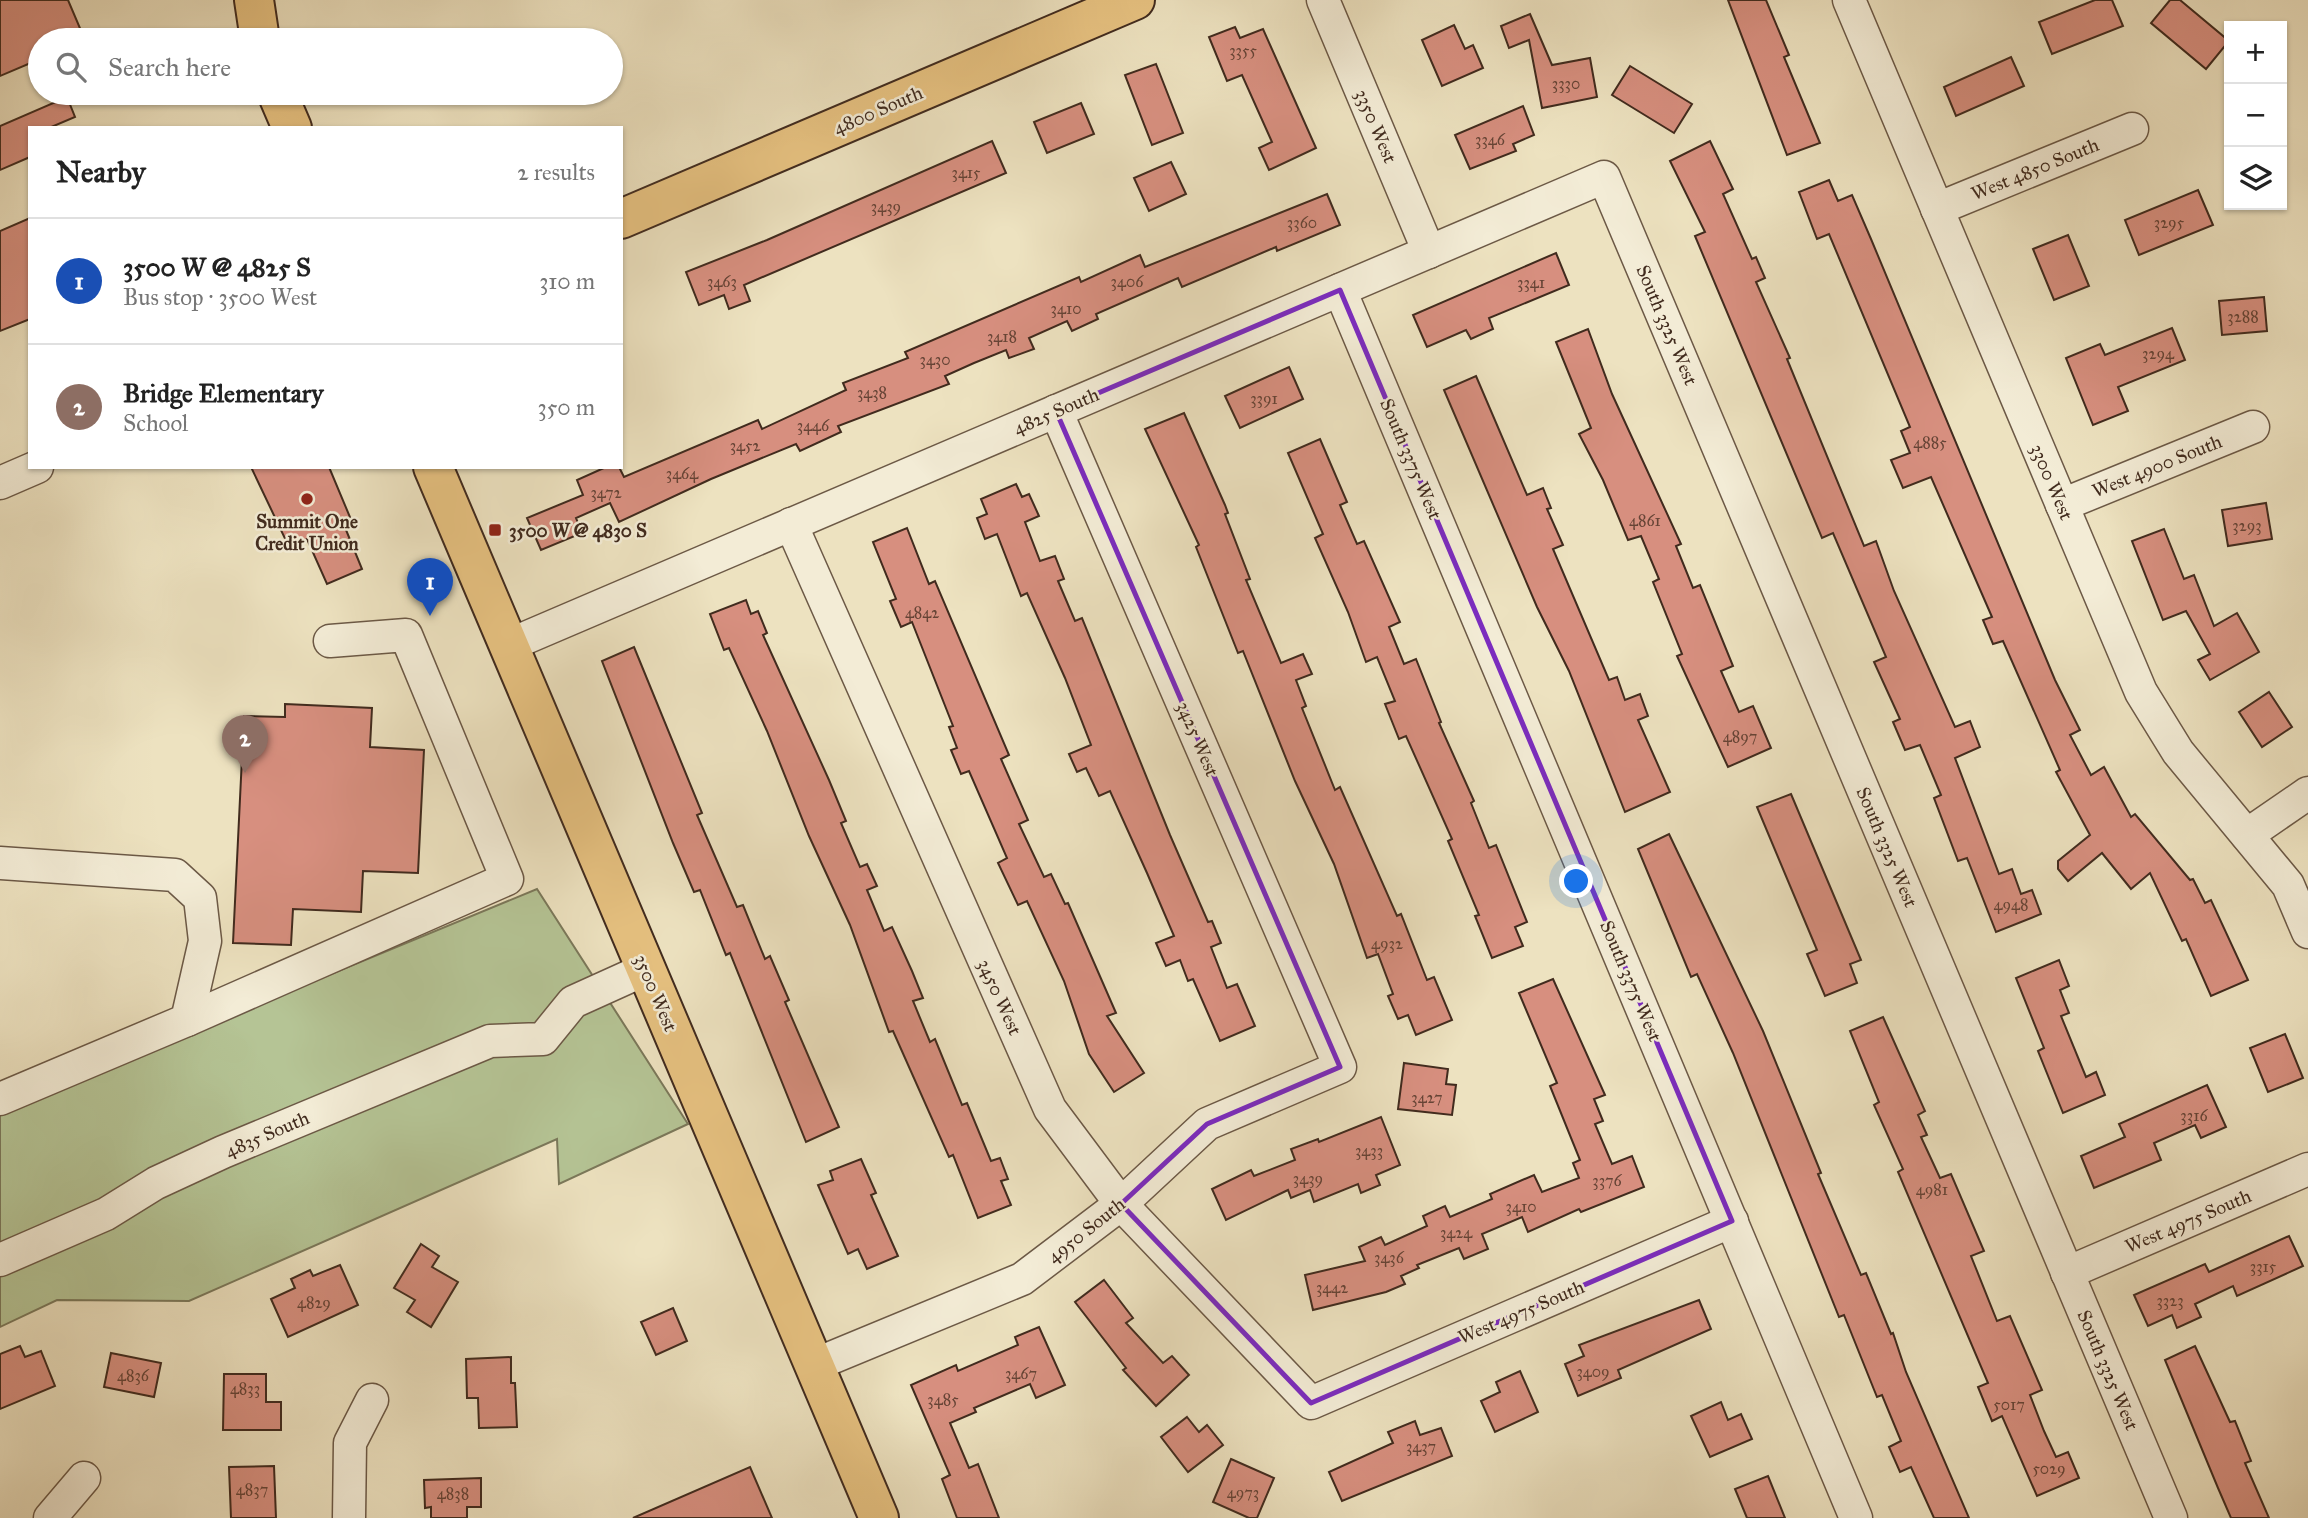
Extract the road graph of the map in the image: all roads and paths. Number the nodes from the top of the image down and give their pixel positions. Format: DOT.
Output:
graph roads {
  1 [pos="254,0"];
  2 [pos="1135,0"];
  3 [pos="1323,0"];
  4 [pos="1849,0"];
  5 [pos="258,28"];
  6 [pos="282,105"];
  7 [pos="291,126"];
  8 [pos="2132,129"];
  9 [pos="1604,177"];
  10 [pos="1937,209"];
  11 [pos="623,218"];
  12 [pos="1429,252"];
  13 [pos="1340,290"];
  14 [pos="1056,411"];
  15 [pos="2253,427"];
  16 [pos="32,469"];
  17 [pos="434,469"];
  18 [pos="0,483"];
  19 [pos="2062,505"];
  20 [pos="791,524"];
  21 [pos="330,640"];
  22 [pos="509,645"];
  23 [pos="2308,793"];
  24 [pos="2247,835"];
  25 [pos="0,863"];
  26 [pos="2308,932"];
  27 [pos="646,969"];
  28 [pos="187,1020"];
  29 [pos="1339,1068"];
  30 [pos="0,1099"];
  31 [pos="2308,1169"];
  32 [pos="1121,1205"];
  33 [pos="1732,1221"];
  34 [pos="0,1260"];
  35 [pos="2067,1273"];
  36 [pos="814,1366"];
  37 [pos="372,1401"];
  38 [pos="1311,1403"];
  39 [pos="84,1478"];
  40 [pos="50,1518"];
  41 [pos="349,1518"];
  42 [pos="879,1518"];
  43 [pos="1856,1518"];
  44 [pos="2171,1518"];
  1 -- 5 [label="main road"];
  2 -- 11 [label="main road, 4800 South"];
  3 -- 12 [label="street, 3350 West"];
  4 -- 10 [label="street, 3300 West"];
  6 -- 7 [label="main road"];
  8 -- 10 [label="street, West 4850 South"];
  9 -- 12 [label="street, 4825 South"];
  9 -- 35 [label="street, South 3325 West"];
  10 -- 19 [label="street, 3300 West"];
  12 -- 13 [label="street, 4825 South"];
  13 -- 14 [label="street, 4825 South"];
  13 -- 33 [label="street, South 3375 West"];
  14 -- 20 [label="street, 4825 South"];
  14 -- 29 [label="street, 3425 West"];
  15 -- 19 [label="street, West 4900 South"];
  16 -- 18 [label="street"];
  17 -- 22 [label="main road, 3500 West"];
  19 -- 24 [label="street, 3300 West"];
  20 -- 22 [label="street, 4825 South"];
  20 -- 32 [label="street, 3450 West"];
  21 -- 28 [label="street"];
  22 -- 27 [label="main road, 3500 West"];
  23 -- 24 [label="street"];
  24 -- 26 [label="street, 3300 West"];
  25 -- 28 [label="street"];
  27 -- 34 [label="street, 4835 South"];
  27 -- 36 [label="main road, 3500 West"];
  28 -- 30 [label="street"];
  29 -- 32 [label="street, 4950 South"];
  31 -- 35 [label="street, West 4975 South"];
  32 -- 36 [label="street, 4950 South"];
  32 -- 38 [label="street, 3450 West"];
  33 -- 38 [label="street, West 4975 South"];
  33 -- 43 [label="street, South 3375 West"];
  35 -- 44 [label="street, South 3325 West"];
  36 -- 42 [label="main road, 3500 West"];
  37 -- 41 [label="street"];
  39 -- 40 [label="street"];
}
